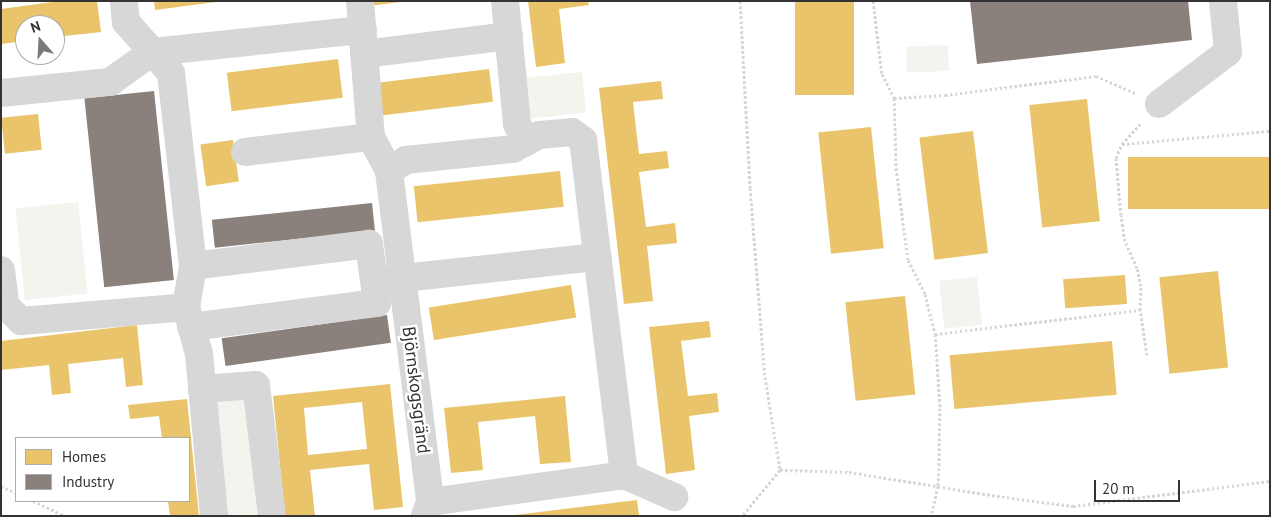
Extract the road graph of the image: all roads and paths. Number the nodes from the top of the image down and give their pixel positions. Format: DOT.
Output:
graph roads {
  1 [pos="124,1"];
  2 [pos="360,1"];
  3 [pos="505,1"];
  4 [pos="740,1"];
  5 [pos="873,1"];
  6 [pos="1223,1"];
  7 [pos="509,36"];
  8 [pos="364,42"];
  9 [pos="152,52"];
  10 [pos="1,94"];
  11 [pos="894,98"];
  12 [pos="1159,104"];
  13 [pos="1270,131"];
  14 [pos="371,137"];
  15 [pos="526,142"];
  16 [pos="245,152"];
  17 [pos="389,171"];
  18 [pos="598,257"];
  19 [pos="193,266"];
  20 [pos="1,270"];
  21 [pos="402,278"];
  22 [pos="374,281"];
  23 [pos="1140,310"];
  24 [pos="189,317"];
  25 [pos="935,334"];
  26 [pos="1147,355"];
  27 [pos="202,388"];
  28 [pos="780,470"];
  29 [pos="624,475"];
  30 [pos="1270,481"];
  31 [pos="1,486"];
  32 [pos="938,486"];
  33 [pos="15,493"];
  34 [pos="674,497"];
  35 [pos="35,502"];
  36 [pos="428,509"];
  37 [pos="65,516"];
  38 [pos="214,516"];
  39 [pos="272,516"];
  40 [pos="742,516"];
  41 [pos="932,516"];
  1 -- 9 [label="street"];
  2 -- 8 [label="street, Björnskogsgränd"];
  3 -- 7 [label="street"];
  4 -- 28 [label="path"];
  5 -- 11 [label="path"];
  6 -- 12 [label="street"];
  7 -- 8 [label="street"];
  7 -- 15 [label="street"];
  8 -- 9 [label="street"];
  8 -- 14 [label="street, Björnskogsgränd"];
  9 -- 10 [label="street"];
  9 -- 19 [label="street"];
  11 -- 12 [label="path"];
  11 -- 25 [label="path"];
  13 -- 23 [label="path"];
  14 -- 16 [label="street"];
  14 -- 17 [label="street, Björnskogsgränd"];
  15 -- 17 [label="street"];
  15 -- 18 [label="street"];
  17 -- 21 [label="street, Björnskogsgränd"];
  18 -- 21 [label="street"];
  18 -- 29 [label="street"];
  19 -- 22 [label="street"];
  19 -- 24 [label="street"];
  20 -- 24 [label="street"];
  21 -- 22 [label="street"];
  21 -- 36 [label="street, Björnskogsgränd"];
  22 -- 24 [label="street"];
  23 -- 25 [label="path"];
  23 -- 26 [label="path"];
  24 -- 27 [label="street"];
  25 -- 32 [label="path"];
  27 -- 38 [label="street"];
  27 -- 39 [label="street"];
  28 -- 32 [label="path"];
  28 -- 40 [label="path"];
  29 -- 34 [label="street"];
  29 -- 36 [label="street, Björnskogsgränd"];
  30 -- 32 [label="path"];
  31 -- 33 [label="path"];
  32 -- 41 [label="path"];
  35 -- 37 [label="path"];
}
